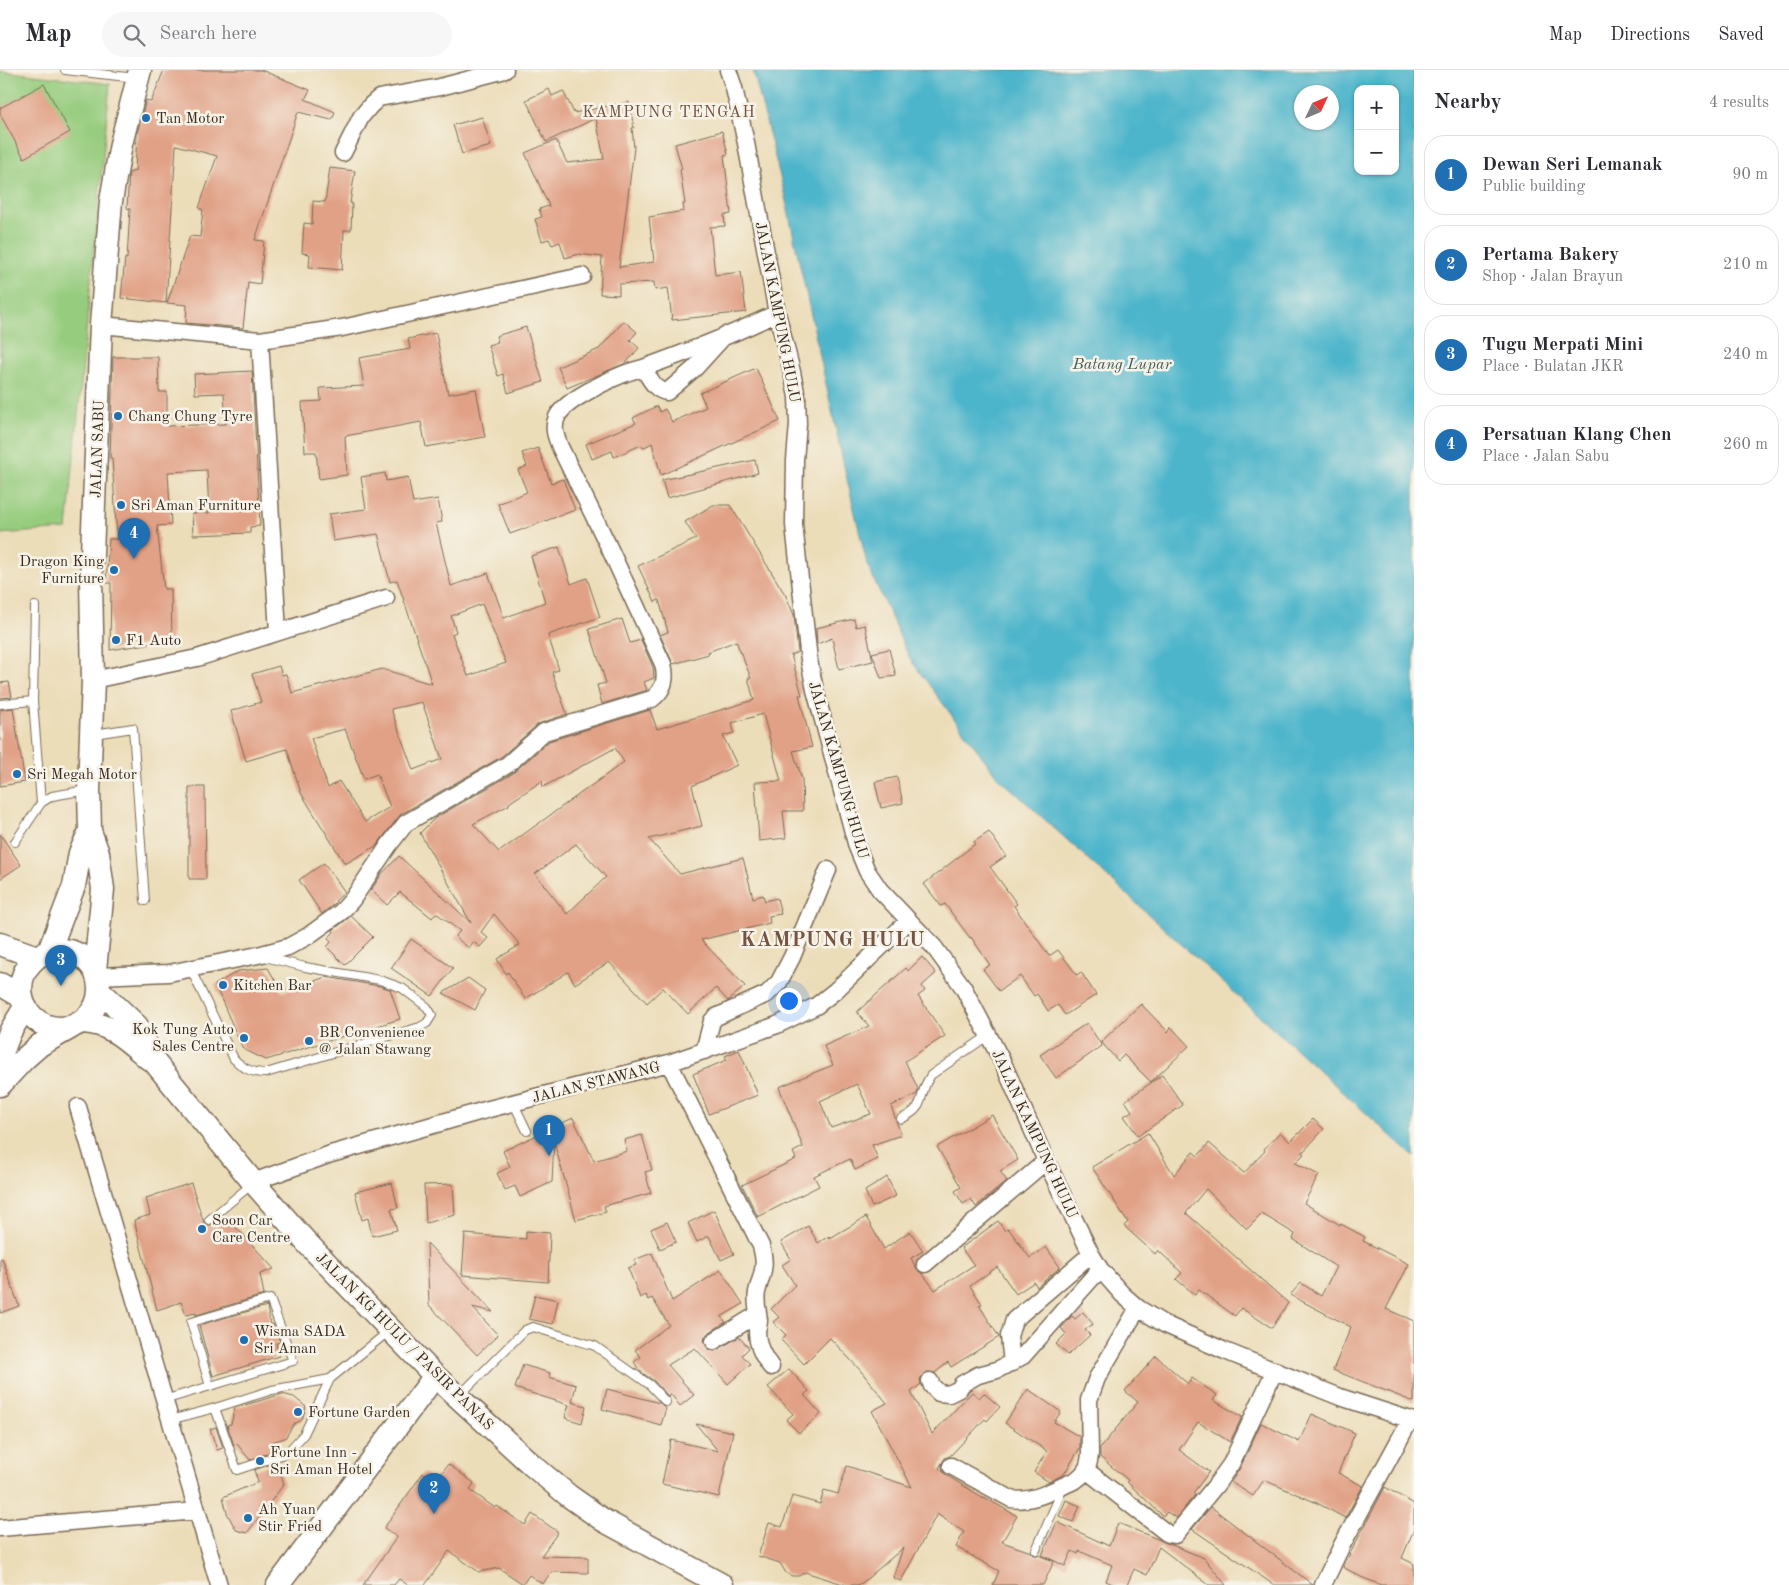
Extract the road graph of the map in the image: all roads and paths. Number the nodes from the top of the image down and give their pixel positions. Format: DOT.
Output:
graph roads {
  1 [pos="65,70"];
  2 [pos="505,70"];
  3 [pos="728,70"];
  4 [pos="97,72"];
  5 [pos="139,74"];
  6 [pos="344,153"];
  7 [pos="582,276"];
  8 [pos="777,313"];
  9 [pos="101,325"];
  10 [pos="725,336"];
  11 [pos="260,340"];
  12 [pos="643,368"];
  13 [pos="386,598"];
  14 [pos="35,606"];
  15 [pos="278,632"];
  16 [pos="93,680"];
  17 [pos="33,701"];
  18 [pos="0,704"];
  19 [pos="92,734"];
  20 [pos="89,790"];
  21 [pos="41,803"];
  22 [pos="90,831"];
  23 [pos="15,842"];
  24 [pos="828,870"];
  25 [pos="144,901"];
  26 [pos="908,921"];
  27 [pos="0,944"];
  28 [pos="43,954"];
  29 [pos="258,955"];
  30 [pos="190,968"];
  31 [pos="97,979"];
  32 [pos="0,984"];
  33 [pos="23,1002"];
  34 [pos="78,1024"];
  35 [pos="989,1036"];
  36 [pos="704,1051"];
  37 [pos="0,1058"];
  38 [pos="669,1063"];
  39 [pos="156,1064"];
  40 [pos="0,1085"];
  41 [pos="513,1102"];
  42 [pos="78,1107"];
  43 [pos="901,1119"];
  44 [pos="527,1131"];
  45 [pos="1046,1162"];
  46 [pos="253,1182"];
  47 [pos="209,1220"];
  48 [pos="1091,1254"];
  49 [pos="925,1264"];
  50 [pos="1100,1269"];
  51 [pos="1138,1308"];
  52 [pos="758,1314"];
  53 [pos="390,1330"];
  54 [pos="714,1341"];
  55 [pos="1012,1363"];
  56 [pos="772,1367"];
  57 [pos="1275,1370"];
  58 [pos="435,1376"];
  59 [pos="330,1379"];
  60 [pos="930,1381"];
  61 [pos="210,1386"];
  62 [pos="458,1397"];
  63 [pos="164,1400"];
  64 [pos="666,1402"];
  65 [pos="216,1408"];
  66 [pos="170,1420"];
  67 [pos="1412,1420"];
  68 [pos="951,1466"];
  69 [pos="1086,1470"];
  70 [pos="1064,1485"];
  71 [pos="197,1511"];
  72 [pos="0,1528"];
  73 [pos="1036,1550"];
  74 [pos="696,1579"];
  75 [pos="219,1585"];
  76 [pos="278,1585"];
  77 [pos="722,1585"];
  78 [pos="1323,1585"];
  1 -- 4 [label="lane"];
  2 -- 6 [label="street"];
  3 -- 8 [label="street, JALAN KAMPUNG HULU"];
  4 -- 5 [label="lane"];
  5 -- 9 [label="main road, JALAN SABU"];
  7 -- 11 [label="street"];
  8 -- 10 [label="street"];
  8 -- 26 [label="street, JALAN KAMPUNG HULU"];
  9 -- 11 [label="street"];
  9 -- 16 [label="main road, JALAN SABU"];
  10 -- 12 [label="street"];
  10 -- 12 [label="street"];
  11 -- 15 [label="street"];
  12 -- 29 [label="street"];
  13 -- 15 [label="street"];
  14 -- 17 [label="lane"];
  15 -- 16 [label="street"];
  16 -- 19 [label="main road, JALAN SABU"];
  17 -- 18 [label="lane"];
  17 -- 21 [label="lane"];
  19 -- 20 [label="main road, JALAN SABU"];
  19 -- 25 [label="lane"];
  20 -- 21 [label="lane"];
  20 -- 22 [label="main road, JALAN SABU"];
  21 -- 23 [label="lane"];
  22 -- 28 [label="main road"];
  22 -- 31 [label="main road"];
  24 -- 36 [label="street"];
  26 -- 35 [label="street, JALAN KAMPUNG HULU"];
  26 -- 36 [label="street, JALAN STAWANG"];
  27 -- 28 [label="main road"];
  28 -- 31 [label="main road"];
  28 -- 33 [label="main road"];
  29 -- 30 [label="street"];
  29 -- 30 [label="lane"];
  30 -- 31 [label="street"];
  31 -- 34 [label="main road"];
  31 -- 39 [label="main road"];
  32 -- 33 [label="main road"];
  33 -- 34 [label="main road"];
  33 -- 37 [label="main road"];
  34 -- 39 [label="main road"];
  34 -- 40 [label="main road"];
  35 -- 43 [label="lane"];
  35 -- 45 [label="street, JALAN KAMPUNG HULU"];
  36 -- 38 [label="street, JALAN STAWANG"];
  38 -- 41 [label="street, JALAN STAWANG"];
  38 -- 52 [label="street"];
  39 -- 46 [label="main road, JALAN KG HULU / PASIR PANAS"];
  41 -- 44 [label="lane"];
  41 -- 46 [label="street, JALAN STAWANG"];
  42 -- 63 [label="street"];
  45 -- 48 [label="street, JALAN KAMPUNG HULU"];
  45 -- 49 [label="street"];
  46 -- 47 [label="lane"];
  46 -- 53 [label="main road, JALAN KG HULU / PASIR PANAS"];
  48 -- 50 [label="street, JALAN KAMPUNG HULU"];
  48 -- 55 [label="street"];
  50 -- 51 [label="street, JALAN KAMPUNG HULU"];
  50 -- 55 [label="street"];
  51 -- 57 [label="street, JALAN KAMPUNG HULU"];
  51 -- 69 [label="street"];
  52 -- 54 [label="street"];
  52 -- 56 [label="street"];
  53 -- 58 [label="main road, JALAN KG HULU / PASIR PANAS"];
  53 -- 59 [label="lane"];
  55 -- 60 [label="street"];
  57 -- 67 [label="street, JALAN KAMPUNG HULU"];
  57 -- 69 [label="street"];
  58 -- 62 [label="main road, JALAN KG HULU / PASIR PANAS"];
  58 -- 76 [label="main road"];
  59 -- 65 [label="lane"];
  59 -- 65 [label="lane"];
  61 -- 61 [label="lane"];
  61 -- 63 [label="lane"];
  62 -- 64 [label="lane"];
  62 -- 74 [label="main road, JALAN KG HULU / PASIR PANAS"];
  63 -- 66 [label="street"];
  65 -- 66 [label="lane"];
  66 -- 71 [label="street"];
  67 -- 78 [label="street"];
  68 -- 70 [label="street"];
  69 -- 70 [label="street"];
  70 -- 73 [label="lane"];
  71 -- 72 [label="street"];
  71 -- 75 [label="street"];
  74 -- 77 [label="main road, JALAN KG HULU / PASIR PANAS"];
}
